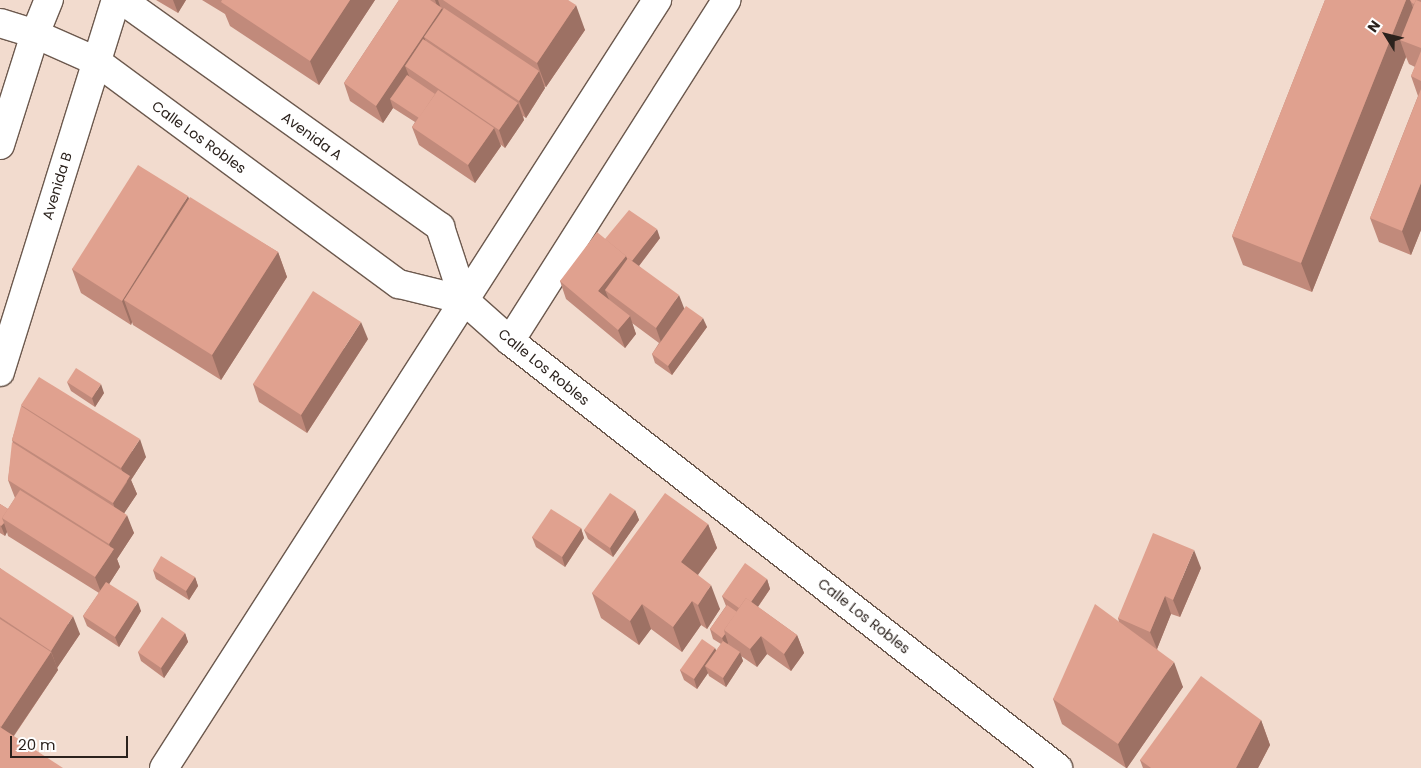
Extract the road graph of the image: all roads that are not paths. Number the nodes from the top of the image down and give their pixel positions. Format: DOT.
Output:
graph roads {
  1 [pos="49,0"];
  2 [pos="116,0"];
  3 [pos="122,0"];
  4 [pos="657,0"];
  5 [pos="726,0"];
  6 [pos="0,23"];
  7 [pos="35,34"];
  8 [pos="96,61"];
  9 [pos="0,145"];
  10 [pos="464,300"];
  11 [pos="510,341"];
  12 [pos="0,372"];
  13 [pos="164,768"];
  14 [pos="1058,768"];
  1 -- 7 [label="street"];
  2 -- 8 [label="street, Avenida B"];
  3 -- 10 [label="street, Avenida A"];
  4 -- 10 [label="street"];
  5 -- 11 [label="street"];
  6 -- 7 [label="street, Calle Los Robles"];
  7 -- 8 [label="street, Calle Los Robles"];
  7 -- 9 [label="street"];
  8 -- 10 [label="street, Calle Los Robles"];
  8 -- 12 [label="street, Avenida B"];
  10 -- 11 [label="street, Calle Los Robles"];
  10 -- 13 [label="street"];
  11 -- 14 [label="street, Calle Los Robles"];
}
